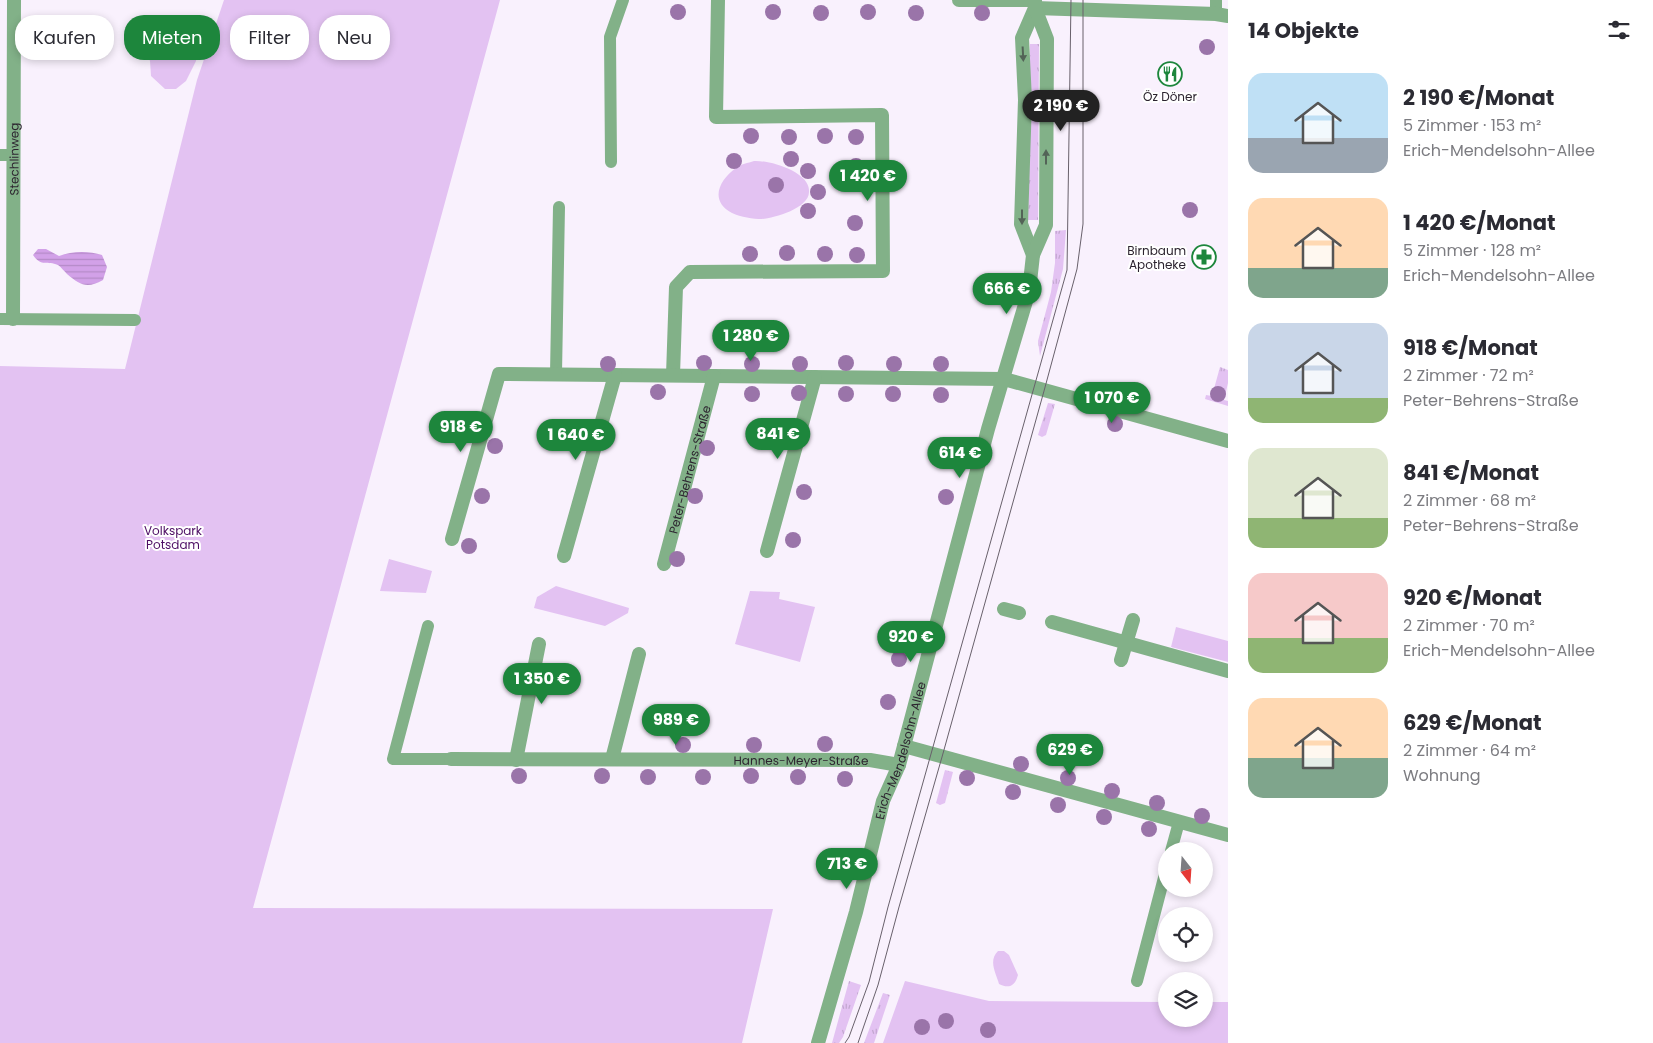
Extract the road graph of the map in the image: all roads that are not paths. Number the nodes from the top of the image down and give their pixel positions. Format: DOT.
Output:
graph roads {
  1 [pos="14,0"];
  2 [pos="623,0"];
  3 [pos="718,0"];
  4 [pos="959,0"];
  5 [pos="1035,3"];
  6 [pos="1220,10"];
  7 [pos="6,155"];
  8 [pos="610,162"];
  9 [pos="559,207"];
  10 [pos="1033,255"];
  11 [pos="6,319"];
  12 [pos="135,320"];
  13 [pos="556,374"];
  14 [pos="616,375"];
  15 [pos="673,375"];
  16 [pos="714,376"];
  17 [pos="816,377"];
  18 [pos="1004,379"];
  19 [pos="1228,441"];
  20 [pos="452,539"];
  21 [pos="767,551"];
  22 [pos="564,556"];
  23 [pos="664,564"];
  24 [pos="1004,609"];
  25 [pos="1019,613"];
  26 [pos="1133,620"];
  27 [pos="1052,622"];
  28 [pos="428,626"];
  29 [pos="1127,642"];
  30 [pos="539,644"];
  31 [pos="639,654"];
  32 [pos="1122,660"];
  33 [pos="1228,671"];
  34 [pos="904,746"];
  35 [pos="451,759"];
  36 [pos="612,759"];
  37 [pos="516,760"];
  38 [pos="899,765"];
  39 [pos="1179,822"];
  40 [pos="1228,835"];
  41 [pos="1173,842"];
  42 [pos="1159,898"];
  43 [pos="1137,981"];
  44 [pos="818,1043"];
  1 -- 7 [label="street, Stechlinweg"];
  2 -- 8 [label="lane"];
  3 -- 15 [label="street"];
  4 -- 5 [label="street"];
  5 -- 6 [label="street"];
  5 -- 10 [label="street, Erich-Mendelsohn-Allee, one-way"];
  10 -- 5 [label="street, Erich-Mendelsohn-Allee, one-way"];
  7 -- 11 [label="street, Stechlinweg"];
  9 -- 13 [label="lane"];
  10 -- 18 [label="street, Erich-Mendelsohn-Allee"];
  11 -- 12 [label="lane"];
  13 -- 14 [label="street"];
  13 -- 20 [label="street"];
  14 -- 15 [label="street"];
  14 -- 22 [label="street"];
  15 -- 16 [label="street"];
  16 -- 17 [label="street"];
  16 -- 23 [label="street, Peter-Behrens-Straße"];
  17 -- 18 [label="street"];
  17 -- 21 [label="street"];
  18 -- 19 [label="street"];
  18 -- 34 [label="street, Erich-Mendelsohn-Allee"];
  24 -- 25 [label="street"];
  26 -- 29 [label="street"];
  27 -- 29 [label="street"];
  28 -- 35 [label="lane, Hannes-Meyer-Straße"];
  29 -- 32 [label="street"];
  29 -- 33 [label="street"];
  30 -- 37 [label="street"];
  31 -- 36 [label="street"];
  34 -- 38 [label="street, Erich-Mendelsohn-Allee"];
  34 -- 39 [label="street"];
  35 -- 37 [label="street, Hannes-Meyer-Straße"];
  36 -- 37 [label="street, Hannes-Meyer-Straße"];
  36 -- 38 [label="street, Hannes-Meyer-Straße"];
  38 -- 44 [label="street, Erich-Mendelsohn-Allee"];
  39 -- 40 [label="street"];
  39 -- 41 [label="lane"];
  42 -- 43 [label="lane"];
}
